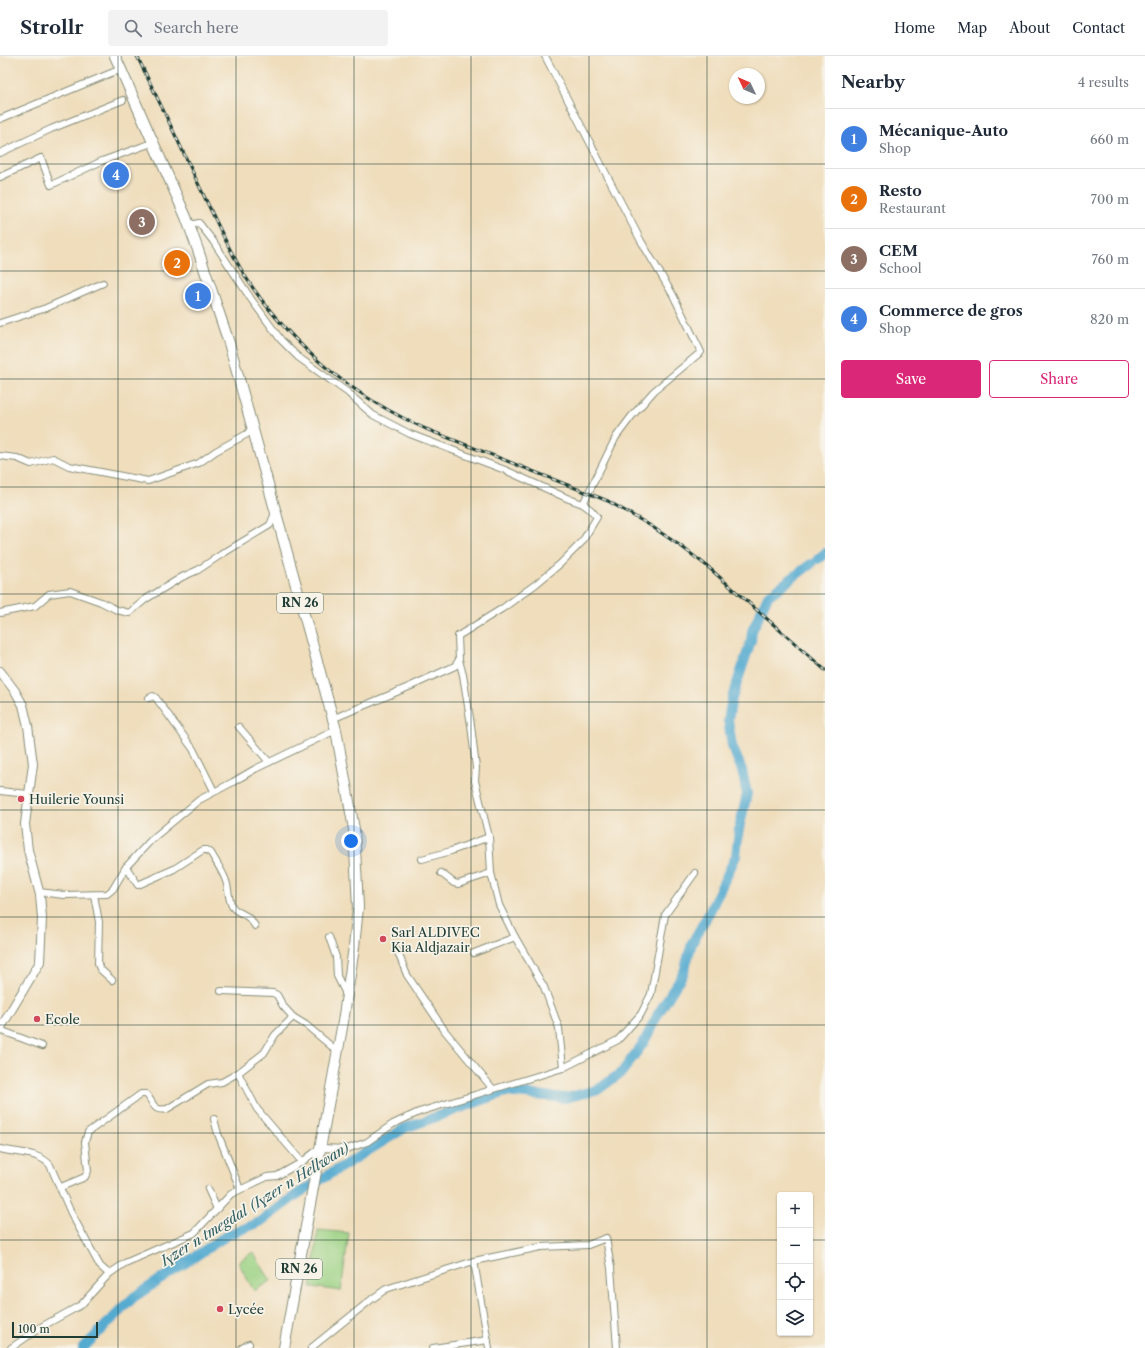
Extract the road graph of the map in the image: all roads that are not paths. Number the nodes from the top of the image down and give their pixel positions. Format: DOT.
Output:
graph roads {
  1 [pos="115,56"];
  2 [pos="545,56"];
  3 [pos="121,69"];
  4 [pos="123,100"];
  5 [pos="0,119"];
  6 [pos="152,143"];
  7 [pos="0,153"];
  8 [pos="0,177"];
  9 [pos="189,225"];
  10 [pos="103,283"];
  11 [pos="0,323"];
  12 [pos="253,427"];
  13 [pos="0,456"];
  14 [pos="583,504"];
  15 [pos="275,512"];
  16 [pos="0,613"];
  17 [pos="459,660"];
  18 [pos="0,671"];
  19 [pos="149,698"];
  20 [pos="332,719"];
  21 [pos="239,727"];
  22 [pos="336,730"];
  23 [pos="268,762"];
  24 [pos="0,791"];
  25 [pos="214,791"];
  26 [pos="28,794"];
  27 [pos="488,837"];
  28 [pos="422,859"];
  29 [pos="126,868"];
  30 [pos="441,873"];
  31 [pos="491,873"];
  32 [pos="695,873"];
  33 [pos="39,892"];
  34 [pos="94,895"];
  35 [pos="255,926"];
  36 [pos="329,937"];
  37 [pos="515,937"];
  38 [pos="397,950"];
  39 [pos="474,953"];
  40 [pos="112,980"];
  41 [pos="221,991"];
  42 [pos="346,996"];
  43 [pos="293,1017"];
  44 [pos="0,1030"];
  45 [pos="42,1046"];
  46 [pos="337,1051"];
  47 [pos="563,1068"];
  48 [pos="238,1073"];
  49 [pos="493,1089"];
  50 [pos="214,1119"];
  51 [pos="320,1148"];
  52 [pos="0,1149"];
  53 [pos="302,1162"];
  54 [pos="61,1187"];
  55 [pos="208,1189"];
  56 [pos="240,1189"];
  57 [pos="217,1209"];
  58 [pos="474,1261"];
  59 [pos="109,1274"];
  60 [pos="488,1340"];
  61 [pos="249,1344"];
  62 [pos="11,1348"];
  63 [pos="242,1348"];
  64 [pos="284,1348"];
  65 [pos="311,1348"];
  66 [pos="433,1348"];
  67 [pos="490,1348"];
  68 [pos="617,1348"];
  1 -- 3 [label="main road, RN 26"];
  2 -- 14 [label="street"];
  3 -- 5 [label="street"];
  3 -- 6 [label="main road, RN 26"];
  4 -- 7 [label="street"];
  6 -- 8 [label="street"];
  6 -- 9 [label="main road, RN 26"];
  9 -- 12 [label="main road, RN 26"];
  9 -- 14 [label="street"];
  10 -- 11 [label="street"];
  12 -- 13 [label="street"];
  12 -- 15 [label="main road, RN 26"];
  14 -- 17 [label="street"];
  15 -- 16 [label="street"];
  15 -- 20 [label="main road, RN 26"];
  17 -- 20 [label="street"];
  17 -- 27 [label="street"];
  18 -- 26 [label="street"];
  19 -- 25 [label="street"];
  20 -- 22 [label="main road, RN 26"];
  21 -- 23 [label="street"];
  22 -- 23 [label="street"];
  22 -- 42 [label="main road, RN 26"];
  23 -- 25 [label="street"];
  24 -- 26 [label="street"];
  25 -- 29 [label="street"];
  26 -- 33 [label="street"];
  27 -- 28 [label="street"];
  27 -- 31 [label="street"];
  29 -- 34 [label="street"];
  29 -- 35 [label="street"];
  30 -- 31 [label="street"];
  31 -- 37 [label="street"];
  32 -- 47 [label="street"];
  33 -- 34 [label="street"];
  33 -- 44 [label="street"];
  34 -- 40 [label="street"];
  36 -- 42 [label="street"];
  37 -- 39 [label="street"];
  37 -- 47 [label="street"];
  38 -- 49 [label="street"];
  41 -- 43 [label="street"];
  42 -- 46 [label="main road, RN 26"];
  43 -- 46 [label="street"];
  43 -- 48 [label="street"];
  44 -- 45 [label="street"];
  46 -- 51 [label="main road, RN 26"];
  47 -- 49 [label="street"];
  48 -- 53 [label="street"];
  48 -- 54 [label="street"];
  49 -- 51 [label="street"];
  50 -- 56 [label="street"];
  51 -- 53 [label="street"];
  51 -- 64 [label="main road, RN 26"];
  52 -- 54 [label="street"];
  53 -- 56 [label="street"];
  54 -- 59 [label="street"];
  55 -- 57 [label="street"];
  56 -- 57 [label="street"];
  57 -- 59 [label="street"];
  58 -- 60 [label="street"];
  58 -- 65 [label="street"];
  58 -- 68 [label="street"];
  59 -- 62 [label="street"];
  60 -- 66 [label="street"];
  60 -- 67 [label="street"];
  61 -- 63 [label="street"];
}
